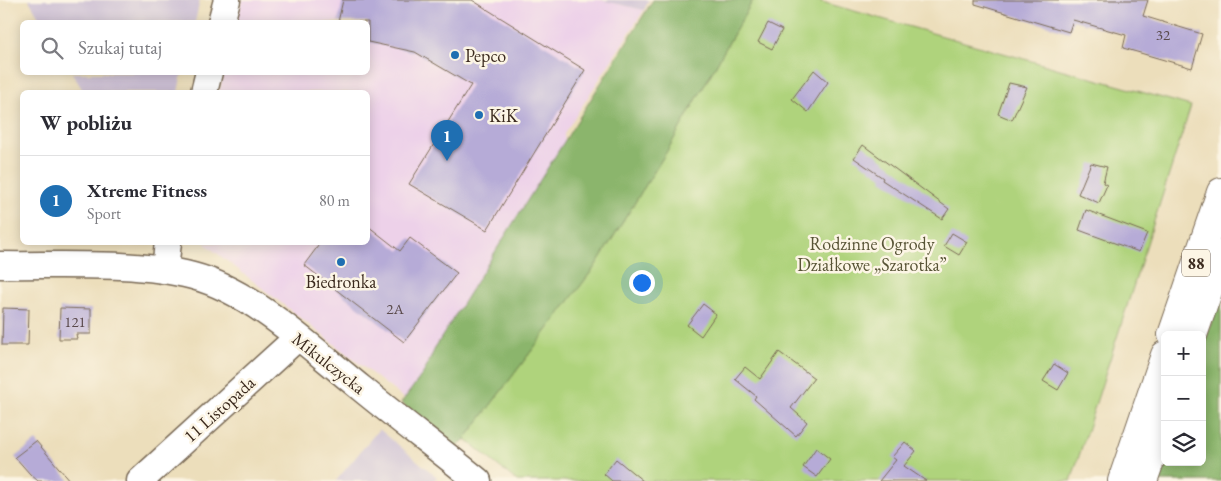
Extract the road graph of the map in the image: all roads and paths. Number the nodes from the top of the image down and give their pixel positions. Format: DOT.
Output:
graph roads {
  1 [pos="227,0"];
  2 [pos="222,20"];
  3 [pos="208,75"];
  4 [pos="204,90"];
  5 [pos="1221,192"];
  6 [pos="168,245"];
  7 [pos="1221,254"];
  8 [pos="0,265"];
  9 [pos="165,270"];
  10 [pos="1173,331"];
  11 [pos="1194,331"];
  12 [pos="298,338"];
  13 [pos="1161,367"];
  14 [pos="1164,421"];
  15 [pos="140,481"];
  16 [pos="478,481"];
  17 [pos="1122,481"];
  18 [pos="1143,481"];
  1 -- 2 [label="street"];
  3 -- 4 [label="street"];
  5 -- 10 [label="main road, 88"];
  6 -- 9 [label="street"];
  7 -- 11 [label="main road, 88"];
  8 -- 9 [label="street, Mikulczycka"];
  9 -- 12 [label="street, Mikulczycka"];
  12 -- 15 [label="street, 11 Listopada"];
  12 -- 16 [label="street, Mikulczycka"];
  13 -- 17 [label="main road"];
  14 -- 18 [label="main road"];
}
